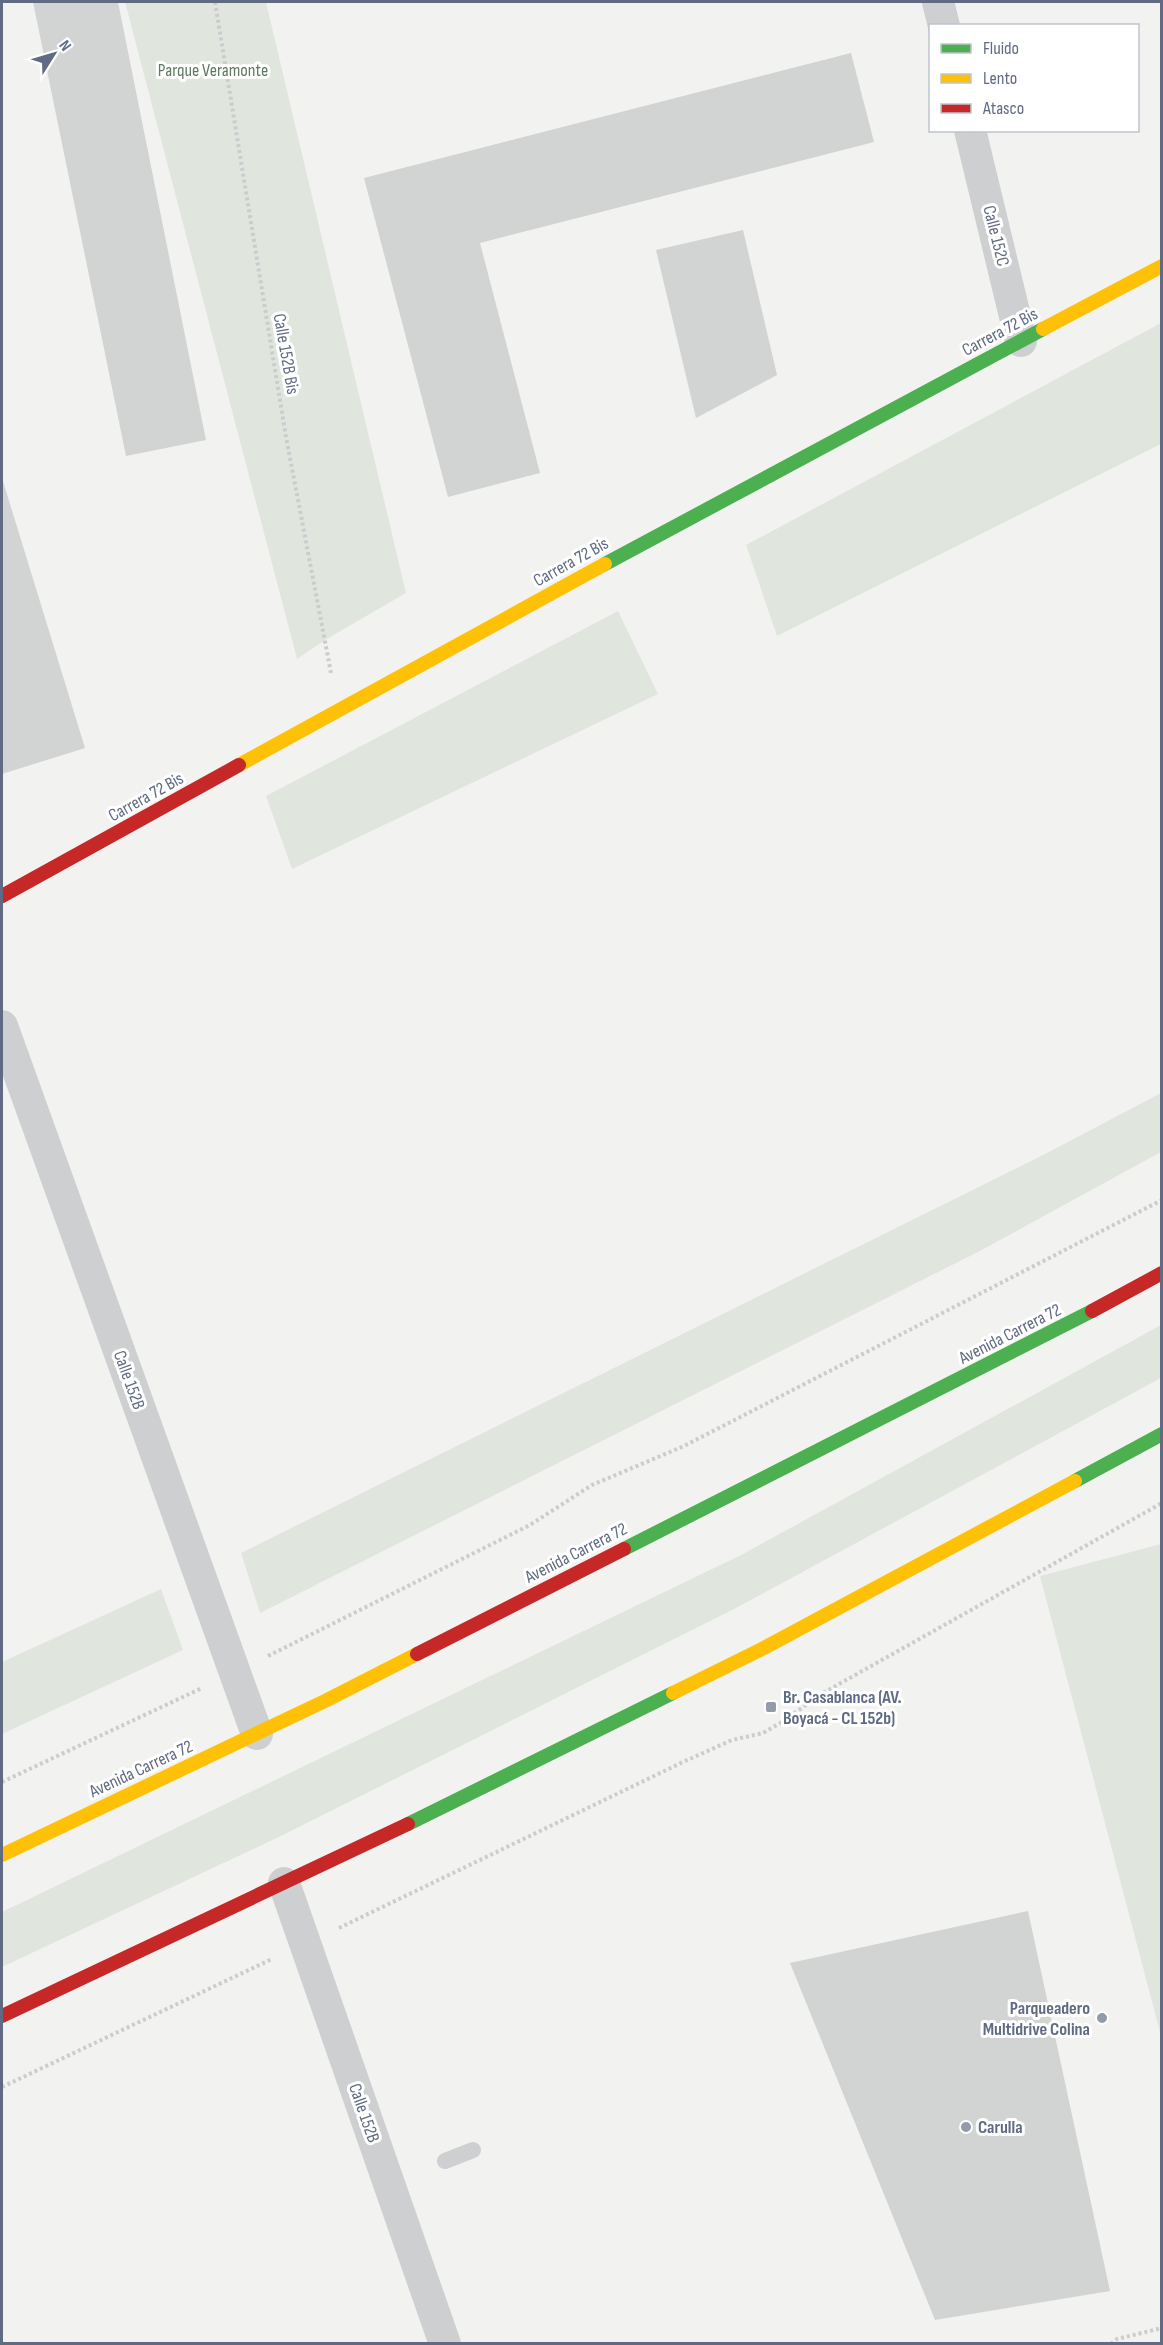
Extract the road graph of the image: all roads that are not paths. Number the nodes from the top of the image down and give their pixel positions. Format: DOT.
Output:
graph roads {
  1 [pos="938,2"];
  2 [pos="944,24"];
  3 [pos="970,132"];
  4 [pos="1161,266"];
  5 [pos="1022,341"];
  6 [pos="2,896"];
  7 [pos="2,1026"];
  8 [pos="1161,1273"];
  9 [pos="1161,1434"];
  10 [pos="257,1734"];
  11 [pos="2,1855"];
  12 [pos="284,1883"];
  13 [pos="2,2016"];
  14 [pos="474,2151"];
  15 [pos="445,2161"];
  16 [pos="445,2343"];
  1 -- 2 [label="street"];
  3 -- 5 [label="street, Calle 152C"];
  4 -- 5 [label="main road, Carrera 72 Bis"];
  5 -- 6 [label="main road, Carrera 72 Bis"];
  7 -- 10 [label="street, Calle 152B"];
  8 -- 10 [label="main road, Avenida Carrera 72"];
  9 -- 12 [label="main road"];
  10 -- 11 [label="main road, Avenida Carrera 72"];
  12 -- 13 [label="main road"];
  12 -- 16 [label="street, Calle 152B"];
  14 -- 15 [label="lane"];
}
